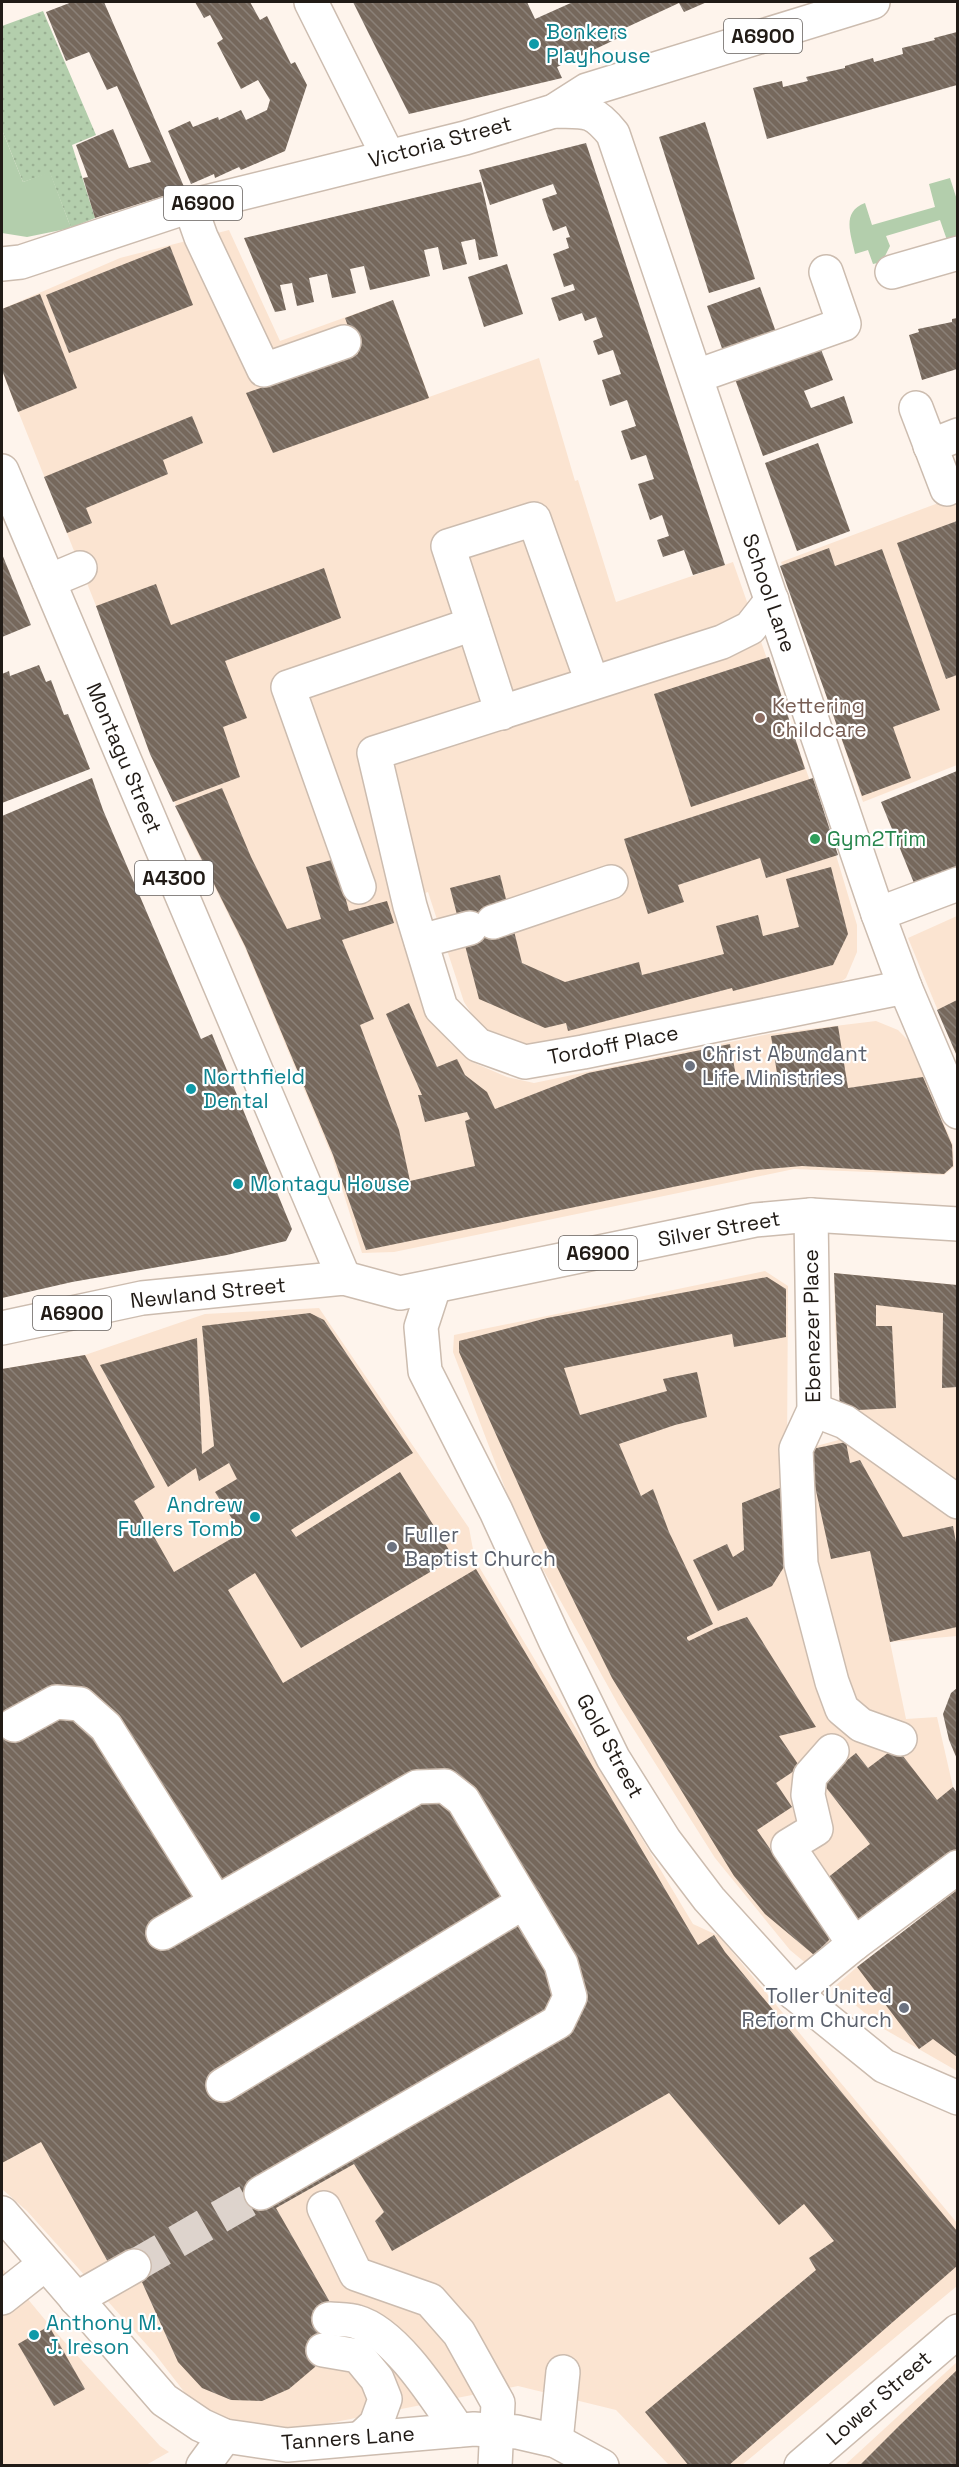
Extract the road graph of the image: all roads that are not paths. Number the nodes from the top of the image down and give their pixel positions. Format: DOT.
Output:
graph roads {
  1 [pos="311,2"];
  2 [pos="852,4"];
  3 [pos="554,111"];
  4 [pos="388,156"];
  5 [pos="190,206"];
  6 [pos="957,253"];
  7 [pos="2,264"];
  8 [pos="826,272"];
  9 [pos="892,272"];
  10 [pos="344,342"];
  11 [pos="697,376"];
  12 [pos="916,408"];
  13 [pos="944,440"];
  14 [pos="2,471"];
  15 [pos="947,489"];
  16 [pos="80,568"];
  17 [pos="49,581"];
  18 [pos="772,600"];
  19 [pos="473,624"];
  20 [pos="592,682"];
  21 [pos="502,712"];
  22 [pos="611,882"];
  23 [pos="957,884"];
  24 [pos="359,886"];
  25 [pos="878,914"];
  26 [pos="421,941"];
  27 [pos="905,987"];
  28 [pos="957,1112"];
  29 [pos="811,1215"];
  30 [pos="957,1224"];
  31 [pos="344,1278"];
  32 [pos="434,1287"];
  33 [pos="2,1328"];
  34 [pos="814,1410"];
  35 [pos="957,1502"];
  36 [pos="14,1725"];
  37 [pos="900,1739"];
  38 [pos="832,1751"];
  39 [pos="957,1867"];
  40 [pos="216,1902"];
  41 [pos="524,1902"];
  42 [pos="163,1933"];
  43 [pos="854,1944"];
  44 [pos="794,1993"];
  45 [pos="223,2085"];
  46 [pos="957,2098"];
  47 [pos="261,2193"];
  48 [pos="324,2208"];
  49 [pos="2,2214"];
  50 [pos="45,2264"];
  51 [pos="134,2266"];
  52 [pos="2,2298"];
  53 [pos="76,2300"];
  54 [pos="957,2331"];
  55 [pos="563,2372"];
  56 [pos="458,2430"];
  57 [pos="495,2430"];
  58 [pos="225,2436"];
  59 [pos="361,2438"];
  60 [pos="556,2441"];
  61 [pos="809,2459"];
  62 [pos="203,2466"];
  63 [pos="495,2466"];
  64 [pos="602,2466"];
  1 -- 4 [label="street"];
  2 -- 3 [label="street, Victoria Street / A6900"];
  3 -- 4 [label="street, Victoria Street / A6900"];
  3 -- 11 [label="street, School Lane"];
  4 -- 5 [label="street, Victoria Street / A6900"];
  5 -- 7 [label="street, Victoria Street / A6900"];
  5 -- 10 [label="street"];
  6 -- 9 [label="street"];
  8 -- 11 [label="street"];
  11 -- 18 [label="street, School Lane"];
  12 -- 13 [label="street"];
  13 -- 15 [label="street"];
  14 -- 17 [label="street, Montagu Street / A4300"];
  16 -- 17 [label="street"];
  17 -- 31 [label="street, Montagu Street / A4300"];
  18 -- 20 [label="street"];
  18 -- 25 [label="street, School Lane"];
  19 -- 20 [label="street"];
  19 -- 21 [label="street"];
  19 -- 24 [label="street"];
  20 -- 21 [label="street"];
  21 -- 26 [label="street, Tordoff Place"];
  22 -- 26 [label="street"];
  23 -- 25 [label="street"];
  25 -- 27 [label="street, School Lane"];
  26 -- 27 [label="street, Tordoff Place"];
  27 -- 28 [label="street, School Lane"];
  29 -- 30 [label="street, Silver Street / A6900"];
  29 -- 32 [label="street, Silver Street / A6900"];
  29 -- 34 [label="street, Ebenezer Place"];
  31 -- 32 [label="street, Silver Street / A6900"];
  31 -- 33 [label="street, Newland Street / A6900"];
  32 -- 44 [label="street, Gold Street"];
  34 -- 35 [label="street"];
  34 -- 37 [label="street, Ebenezer Place"];
  36 -- 40 [label="street"];
  38 -- 43 [label="street"];
  39 -- 43 [label="street"];
  40 -- 41 [label="street"];
  40 -- 42 [label="street"];
  41 -- 45 [label="street"];
  41 -- 47 [label="street"];
  43 -- 44 [label="street"];
  44 -- 46 [label="street, Gold Street"];
  48 -- 57 [label="street"];
  49 -- 50 [label="street, Tanners Lane"];
  50 -- 52 [label="street"];
  50 -- 53 [label="street, Tanners Lane"];
  51 -- 53 [label="street"];
  53 -- 58 [label="street, Tanners Lane"];
  54 -- 61 [label="street, Lower Street"];
  55 -- 60 [label="street"];
  56 -- 57 [label="street, Tanners Lane"];
  56 -- 59 [label="street, Tanners Lane"];
  56 -- 59 [label="street"];
  57 -- 60 [label="street, Tanners Lane"];
  57 -- 63 [label="street"];
  58 -- 59 [label="street, Tanners Lane"];
  58 -- 62 [label="street"];
  60 -- 64 [label="street, Tanners Lane"];
}
